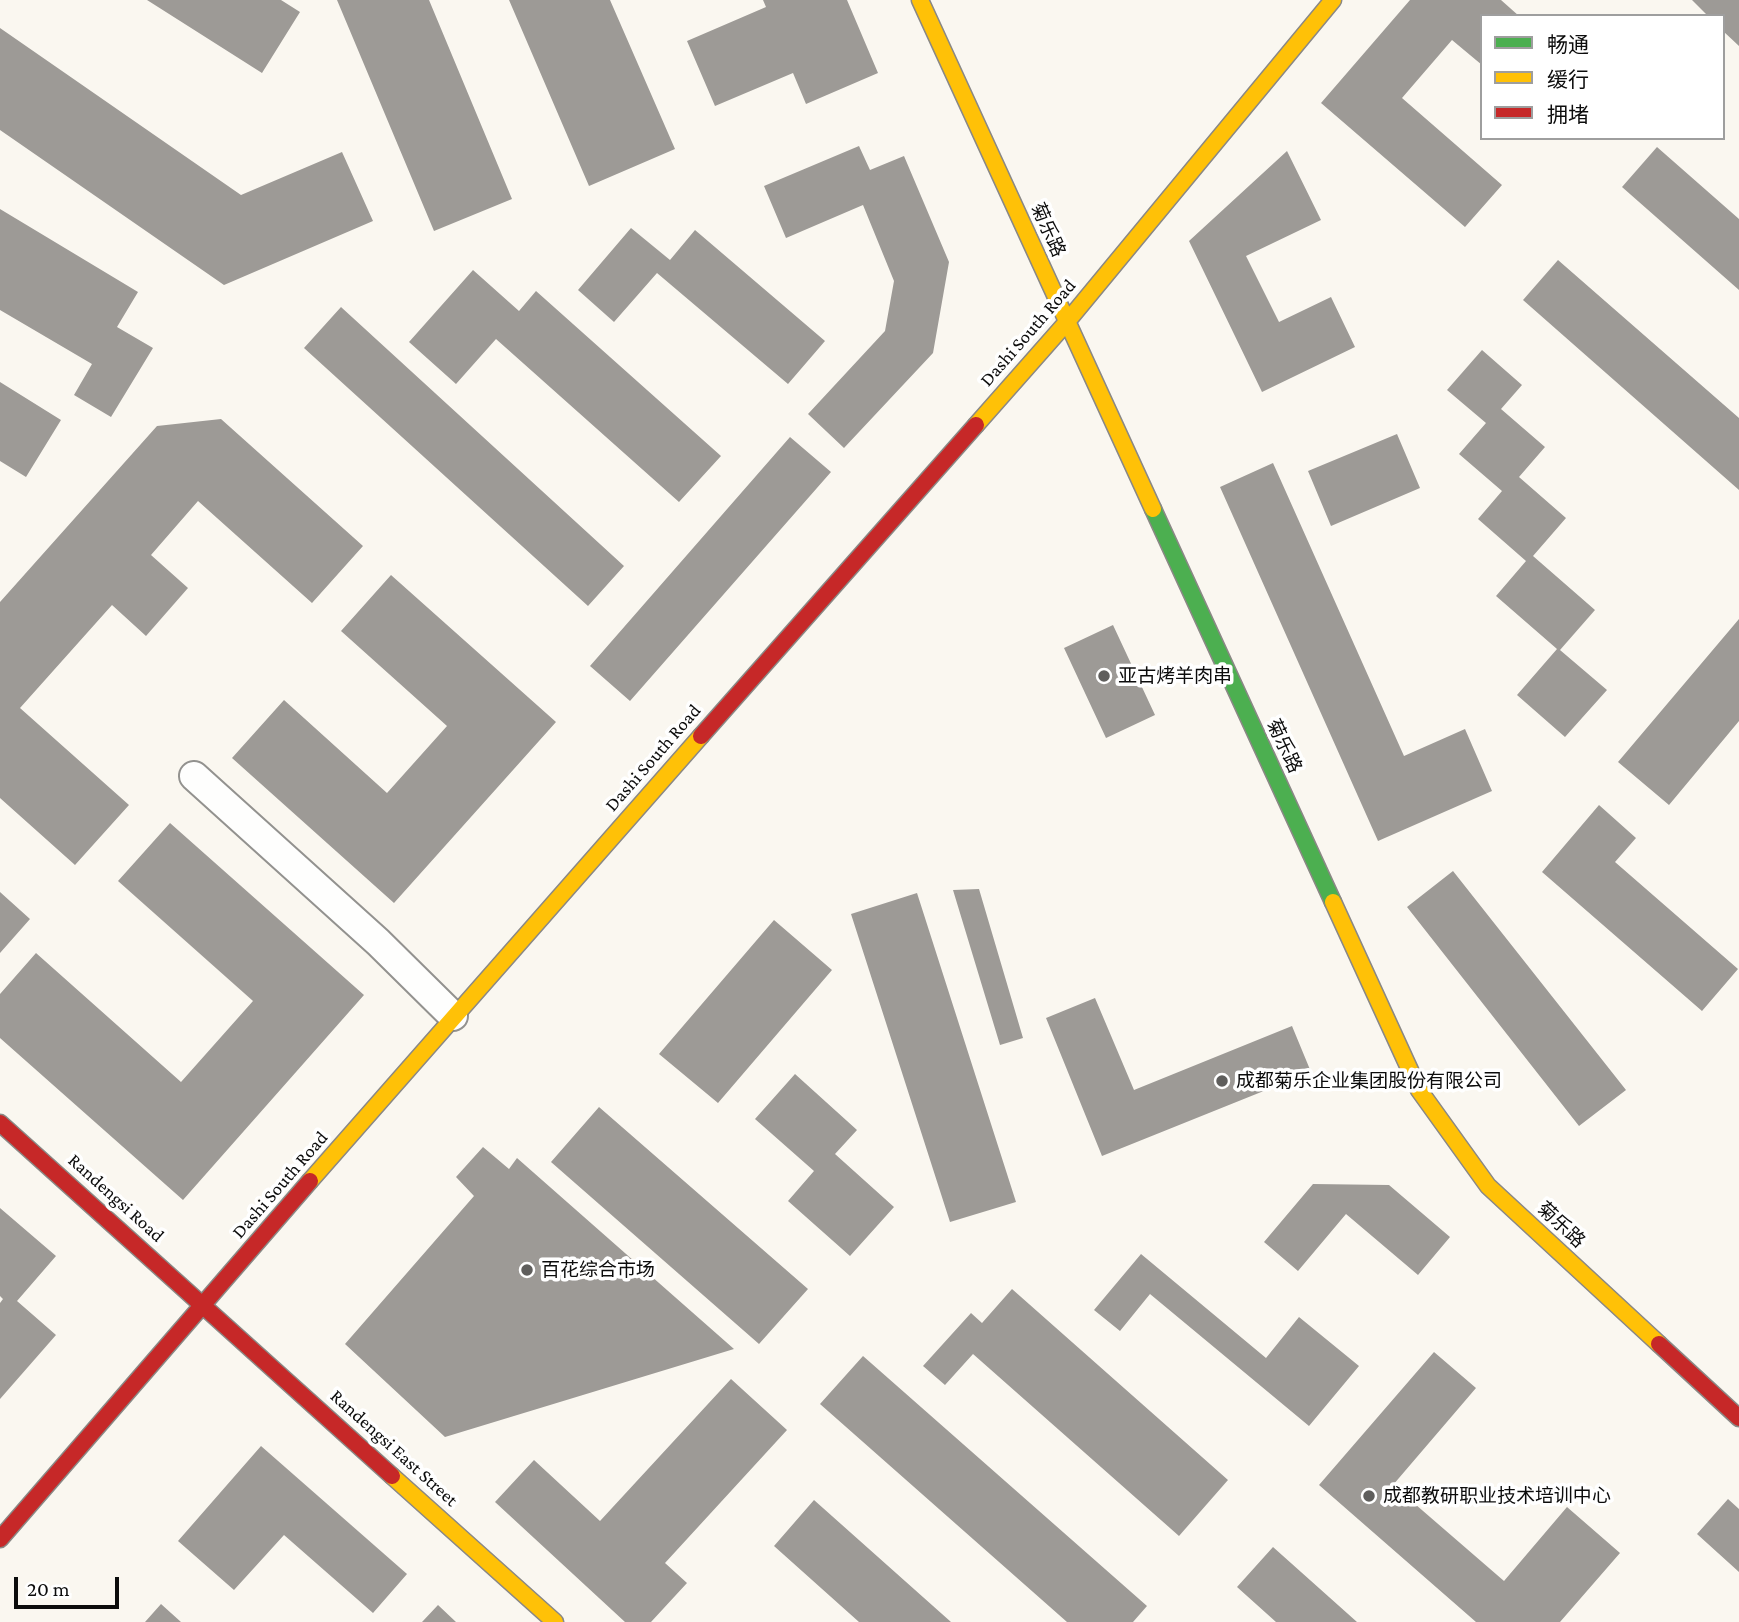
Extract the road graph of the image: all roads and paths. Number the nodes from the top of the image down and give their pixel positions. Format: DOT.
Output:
graph roads {
  1 [pos="920,0"];
  2 [pos="1333,0"];
  3 [pos="1066,323"];
  4 [pos="194,776"];
  5 [pos="453,1016"];
  6 [pos="0,1123"];
  7 [pos="204,1305"];
  8 [pos="1739,1418"];
  9 [pos="0,1539"];
  10 [pos="555,1622"];
  1 -- 3 [label="street, 菊乐路"];
  2 -- 3 [label="street, Dashi South Road"];
  3 -- 5 [label="street, Dashi South Road"];
  3 -- 8 [label="street, 菊乐路"];
  4 -- 5 [label="street"];
  5 -- 7 [label="street, Dashi South Road"];
  6 -- 7 [label="street, Randengsi Road"];
  7 -- 9 [label="street, Dashi South Road"];
  7 -- 10 [label="street, Randengsi East Street"];
}
